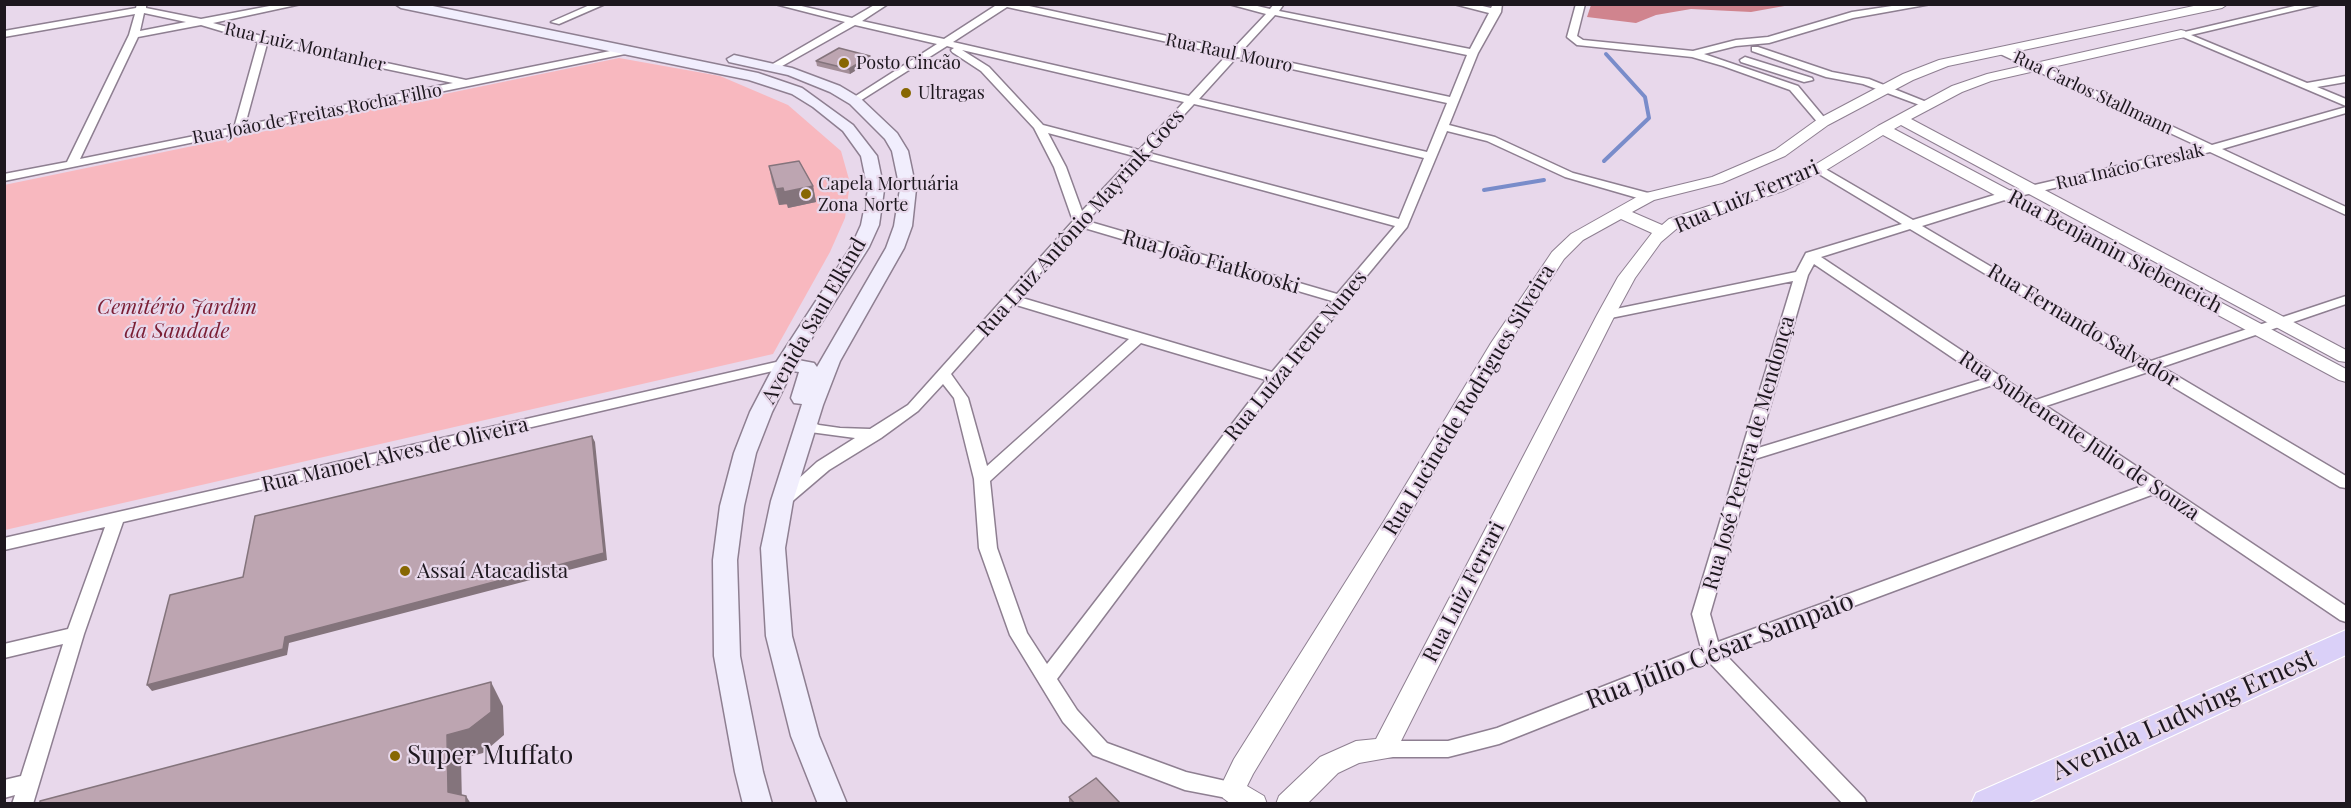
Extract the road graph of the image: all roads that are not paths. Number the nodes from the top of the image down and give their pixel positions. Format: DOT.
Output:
graph roads {
  1 [pos="297,4"];
  2 [pos="401,4"];
  3 [pos="466,4"];
  4 [pos="601,4"];
  5 [pos="779,4"];
  6 [pos="866,4"];
  7 [pos="884,4"];
  8 [pos="1005,4"];
  9 [pos="1233,4"];
  10 [pos="1458,4"];
  11 [pos="1581,4"];
  12 [pos="1928,4"];
  13 [pos="2222,4"];
  14 [pos="2318,4"];
  15 [pos="142,7"];
  16 [pos="1497,8"];
  17 [pos="1276,9"];
  18 [pos="840,19"];
  19 [pos="2146,20"];
  20 [pos="853,21"];
  21 [pos="556,22"];
  22 [pos="204,23"];
  23 [pos="2181,34"];
  24 [pos="6,35"];
  25 [pos="134,35"];
  26 [pos="263,40"];
  27 [pos="1769,40"];
  28 [pos="946,44"];
  29 [pos="1716,49"];
  30 [pos="1755,49"];
  31 [pos="630,50"];
  32 [pos="689,51"];
  33 [pos="2002,51"];
  34 [pos="1473,53"];
  35 [pos="1693,54"];
  36 [pos="1233,55"];
  37 [pos="1739,57"];
  38 [pos="1009,58"];
  39 [pos="1727,64"];
  40 [pos="768,65"];
  41 [pos="2036,67"];
  42 [pos="985,69"];
  43 [pos="1830,75"];
  44 [pos="2346,79"];
  45 [pos="1808,80"];
  46 [pos="468,83"];
  47 [pos="2306,86"];
  48 [pos="1794,88"];
  49 [pos="1886,89"];
  50 [pos="797,91"];
  51 [pos="1191,100"];
  52 [pos="855,101"];
  53 [pos="1453,101"];
  54 [pos="2346,103"];
  55 [pos="1929,105"];
  56 [pos="2346,110"];
  57 [pos="1902,120"];
  58 [pos="1823,122"];
  59 [pos="1039,127"];
  60 [pos="1445,127"];
  61 [pos="239,129"];
  62 [pos="1882,129"];
  63 [pos="2213,148"];
  64 [pos="1141,155"];
  65 [pos="1431,156"];
  66 [pos="72,164"];
  67 [pos="1818,169"];
  68 [pos="1734,174"];
  69 [pos="4,178"];
  70 [pos="2033,189"];
  71 [pos="1766,192"];
  72 [pos="2008,195"];
  73 [pos="1648,197"];
  74 [pos="2346,211"];
  75 [pos="1620,213"];
  76 [pos="1080,223"];
  77 [pos="1403,224"];
  78 [pos="1914,225"];
  79 [pos="1664,232"];
  80 [pos="1811,256"];
  81 [pos="1801,275"];
  82 [pos="1011,299"];
  83 [pos="1342,300"];
  84 [pos="2346,300"];
  85 [pos="1606,315"];
  86 [pos="2281,322"];
  87 [pos="2260,329"];
  88 [pos="1138,338"];
  89 [pos="2346,357"];
  90 [pos="784,364"];
  91 [pos="2150,366"];
  92 [pos="944,375"];
  93 [pos="2346,376"];
  94 [pos="1275,378"];
  95 [pos="1995,380"];
  96 [pos="2035,405"];
  97 [pos="805,424"];
  98 [pos="876,434"];
  99 [pos="1748,456"];
  100 [pos="982,479"];
  101 [pos="2346,483"];
  102 [pos="2156,487"];
  103 [pos="782,501"];
  104 [pos="116,519"];
  105 [pos="4,544"];
  106 [pos="2346,615"];
  107 [pos="75,634"];
  108 [pos="2346,642"];
  109 [pos="4,651"];
  110 [pos="1711,652"];
  111 [pos="1046,679"];
  112 [pos="1384,749"];
  113 [pos="29,782"];
  114 [pos="4,789"];
  115 [pos="1243,797"];
  116 [pos="22,804"];
  117 [pos="758,804"];
  118 [pos="833,804"];
  119 [pos="1289,804"];
  120 [pos="1857,804"];
  121 [pos="1988,804"];
  1 -- 22 [label="street"];
  2 -- 31 [label="main road, Avenida Saul Elkind"];
  3 -- 21 [label="main road, Avenida Saul Elkind"];
  4 -- 21 [label="street"];
  5 -- 18 [label="street"];
  6 -- 18 [label="street"];
  7 -- 20 [label="street"];
  8 -- 28 [label="street"];
  8 -- 36 [label="street, Rua Raul Mouro"];
  9 -- 17 [label="street"];
  10 -- 16 [label="street"];
  11 -- 35 [label="street"];
  12 -- 27 [label="street"];
  13 -- 19 [label="street, Rua Lucineide Rodrigues Silveira"];
  14 -- 23 [label="street, Rua Luiz Ferrari"];
  15 -- 22 [label="street, Rua Luiz Montanher"];
  15 -- 24 [label="street"];
  15 -- 25 [label="street"];
  16 -- 34 [label="street, Rua Luíza Irene Nunes"];
  17 -- 34 [label="street"];
  17 -- 36 [label="street, Rua Luiz Antônio Mayrink Goes"];
  18 -- 20 [label="street"];
  18 -- 40 [label="street"];
  19 -- 23 [label="street"];
  19 -- 33 [label="street, Rua Lucineide Rodrigues Silveira"];
  20 -- 28 [label="street"];
  20 -- 40 [label="street"];
  21 -- 32 [label="main road, Avenida Saul Elkind"];
  22 -- 25 [label="street"];
  22 -- 26 [label="street, Rua Luiz Montanher"];
  23 -- 41 [label="street, Rua Luiz Ferrari"];
  23 -- 47 [label="street"];
  25 -- 66 [label="street"];
  26 -- 46 [label="street, Rua Luiz Montanher"];
  26 -- 61 [label="street"];
  27 -- 29 [label="street"];
  27 -- 30 [label="street"];
  28 -- 38 [label="street"];
  28 -- 42 [label="street"];
  28 -- 52 [label="street"];
  29 -- 35 [label="street"];
  29 -- 37 [label="street"];
  30 -- 37 [label="street"];
  30 -- 43 [label="street"];
  31 -- 32 [label="main road"];
  31 -- 46 [label="street, Rua João de Freitas Rocha Filho"];
  31 -- 50 [label="main road, Avenida Saul Elkind"];
  32 -- 40 [label="main road, Avenida Saul Elkind"];
  33 -- 41 [label="street, Rua Carlos Stallmann"];
  33 -- 49 [label="street, Rua Lucineide Rodrigues Silveira"];
  34 -- 53 [label="street, Rua Luíza Irene Nunes"];
  35 -- 39 [label="street"];
  36 -- 51 [label="street, Rua Luiz Antônio Mayrink Goes"];
  36 -- 53 [label="street, Rua Raul Mouro"];
  37 -- 39 [label="street"];
  37 -- 45 [label="street"];
  38 -- 42 [label="street"];
  38 -- 51 [label="street"];
  39 -- 48 [label="street"];
  40 -- 52 [label="main road, Avenida Saul Elkind"];
  41 -- 55 [label="street, Rua Luiz Ferrari"];
  41 -- 63 [label="street, Rua Carlos Stallmann"];
  42 -- 59 [label="street"];
  43 -- 45 [label="street"];
  43 -- 49 [label="street"];
  44 -- 47 [label="street"];
  45 -- 48 [label="street"];
  46 -- 61 [label="street, Rua João de Freitas Rocha Filho"];
  47 -- 54 [label="street"];
  48 -- 58 [label="street"];
  49 -- 55 [label="street"];
  49 -- 58 [label="street, Rua Lucineide Rodrigues Silveira"];
  50 -- 52 [label="main road"];
  50 -- 90 [label="main road, Avenida Saul Elkind"];
  51 -- 64 [label="street, Rua Luiz Antônio Mayrink Goes"];
  51 -- 65 [label="street"];
  52 -- 97 [label="main road, Avenida Saul Elkind"];
  53 -- 60 [label="street, Rua Luíza Irene Nunes"];
  55 -- 57 [label="street, Rua Luiz Ferrari"];
  56 -- 63 [label="street, Rua Inácio Greslak"];
  57 -- 62 [label="street, Rua Luiz Ferrari"];
  57 -- 70 [label="street, Rua Benjamin Siebeneich"];
  58 -- 68 [label="street, Rua Lucineide Rodrigues Silveira"];
  59 -- 64 [label="street"];
  59 -- 76 [label="street"];
  60 -- 65 [label="street, Rua Luíza Irene Nunes"];
  60 -- 73 [label="street"];
  61 -- 66 [label="street, Rua João de Freitas Rocha Filho"];
  62 -- 67 [label="street, Rua Luiz Ferrari"];
  62 -- 72 [label="street, Rua Benjamin Siebeneich"];
  63 -- 70 [label="street, Rua Inácio Greslak"];
  63 -- 74 [label="street, Rua Carlos Stallmann"];
  64 -- 76 [label="street, Rua Luiz Antônio Mayrink Goes"];
  64 -- 77 [label="street"];
  65 -- 77 [label="street, Rua Luíza Irene Nunes"];
  66 -- 69 [label="street, Rua João de Freitas Rocha Filho"];
  67 -- 71 [label="street, Rua Luiz Ferrari"];
  67 -- 78 [label="street, Rua Fernando Salvador"];
  68 -- 71 [label="street"];
  68 -- 73 [label="street, Rua Lucineide Rodrigues Silveira"];
  70 -- 72 [label="street, Rua Inácio Greslak"];
  70 -- 86 [label="street, Rua Benjamin Siebeneich"];
  71 -- 79 [label="street, Rua Luiz Ferrari"];
  72 -- 78 [label="street, Rua Inácio Greslak"];
  72 -- 87 [label="street, Rua Benjamin Siebeneich"];
  73 -- 75 [label="street, Rua Lucineide Rodrigues Silveira"];
  75 -- 79 [label="street"];
  75 -- 115 [label="street, Rua Lucineide Rodrigues Silveira"];
  76 -- 82 [label="street, Rua Luiz Antônio Mayrink Goes"];
  76 -- 83 [label="street, Rua João Fiatkooski"];
  77 -- 83 [label="street, Rua Luíza Irene Nunes"];
  78 -- 80 [label="street, Rua Inácio Greslak"];
  78 -- 91 [label="street, Rua Fernando Salvador"];
  79 -- 85 [label="street, Rua Luiz Ferrari"];
  80 -- 81 [label="street, Rua José Pereira de Mendonça"];
  80 -- 95 [label="street, Rua Subtenente Julio de Souza"];
  81 -- 85 [label="street"];
  81 -- 99 [label="street, Rua José Pereira de Mendonça"];
  82 -- 88 [label="street"];
  82 -- 92 [label="street, Rua Luiz Antônio Mayrink Goes"];
  83 -- 94 [label="street, Rua Luíza Irene Nunes"];
  84 -- 86 [label="street"];
  85 -- 112 [label="street, Rua Luiz Ferrari"];
  86 -- 87 [label="street"];
  86 -- 89 [label="street, Rua Benjamin Siebeneich"];
  87 -- 91 [label="street"];
  87 -- 93 [label="street, Rua Benjamin Siebeneich"];
  88 -- 94 [label="street"];
  88 -- 100 [label="street"];
  90 -- 97 [label="main road"];
  90 -- 104 [label="street, Rua Manoel Alves de Oliveira"];
  90 -- 117 [label="main road, Avenida Saul Elkind"];
  91 -- 96 [label="street"];
  91 -- 101 [label="street, Rua Fernando Salvador"];
  92 -- 98 [label="street, Rua Luiz Antônio Mayrink Goes"];
  92 -- 100 [label="street"];
  94 -- 111 [label="street, Rua Luíza Irene Nunes"];
  95 -- 96 [label="street, Rua Subtenente Julio de Souza"];
  95 -- 99 [label="street"];
  96 -- 102 [label="street, Rua Subtenente Julio de Souza"];
  97 -- 98 [label="street"];
  97 -- 103 [label="main road, Avenida Saul Elkind"];
  98 -- 103 [label="street, Rua Luiz Antônio Mayrink Goes"];
  99 -- 110 [label="street, Rua José Pereira de Mendonça"];
  100 -- 111 [label="street"];
  102 -- 106 [label="street, Rua Subtenente Julio de Souza"];
  102 -- 110 [label="street, Rua Júlio César Sampaio"];
  103 -- 118 [label="main road, Avenida Saul Elkind"];
  104 -- 105 [label="street, Rua Manoel Alves de Oliveira"];
  104 -- 107 [label="street"];
  107 -- 109 [label="street"];
  107 -- 113 [label="street"];
  108 -- 121 [label="highway, Avenida Ludwing Ernest"];
  110 -- 112 [label="street, Rua Júlio César Sampaio"];
  110 -- 120 [label="street"];
  111 -- 115 [label="street"];
  112 -- 119 [label="street, Rua Júlio César Sampaio"];
  113 -- 114 [label="street"];
  113 -- 116 [label="street"];
}
